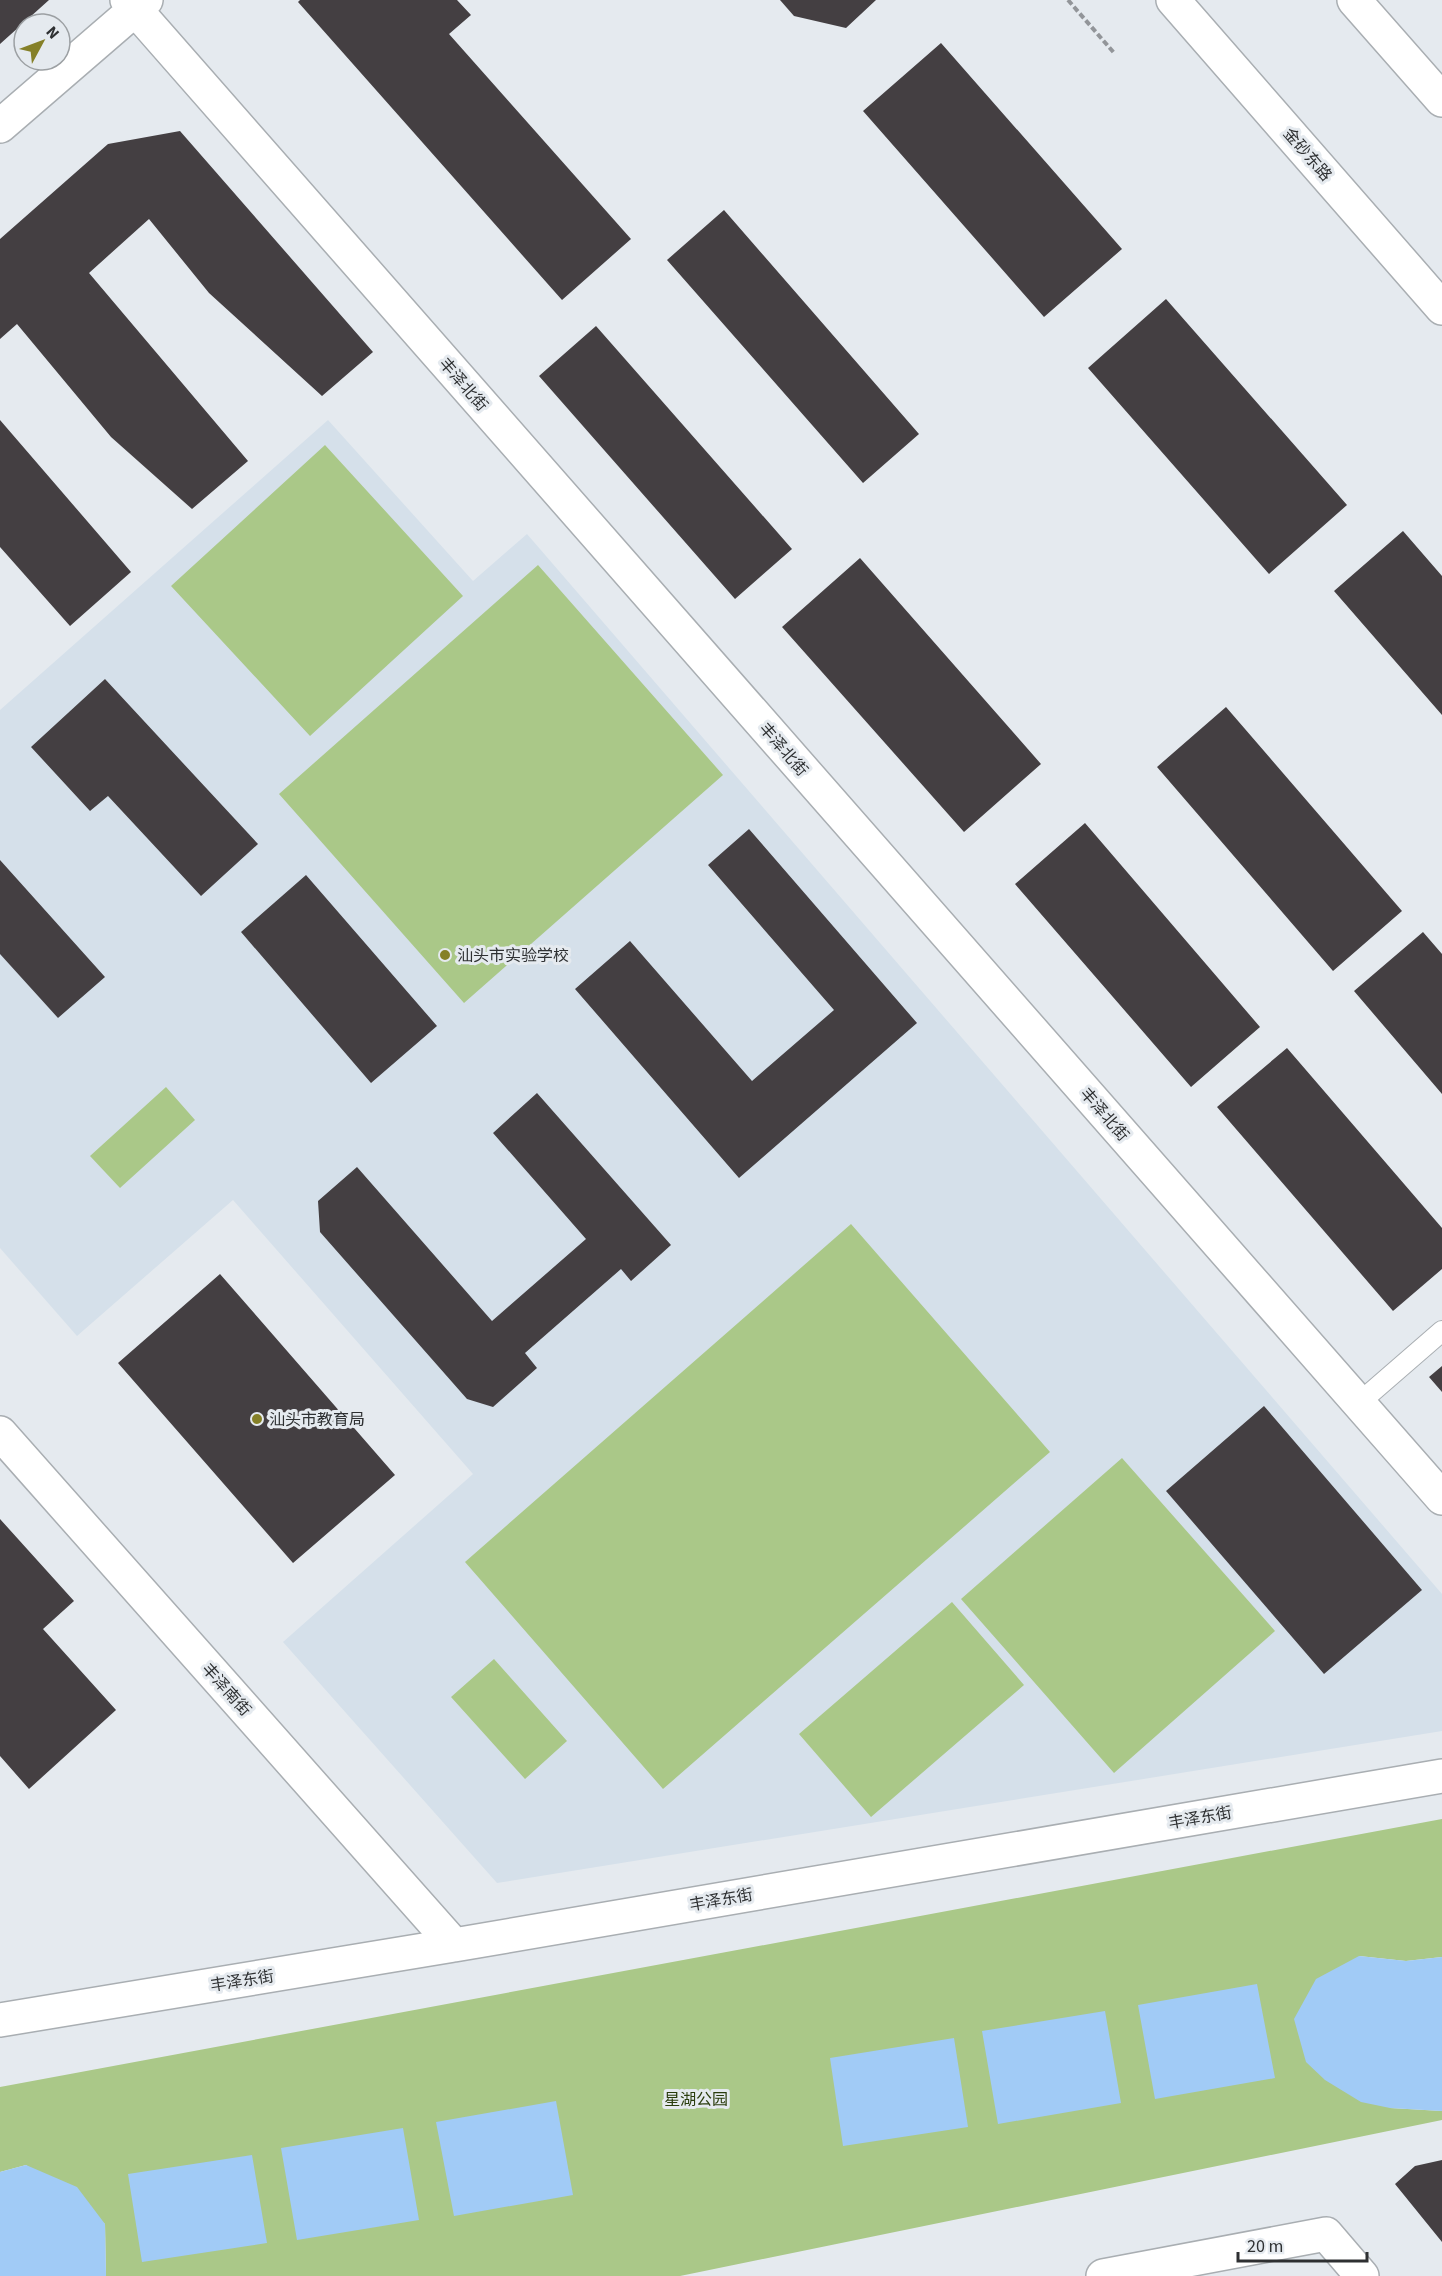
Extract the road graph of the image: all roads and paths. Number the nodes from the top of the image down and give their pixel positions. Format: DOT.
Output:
graph roads {
  1 [pos="1068,0"];
  2 [pos="1173,0"];
  3 [pos="1354,0"];
  4 [pos="136,3"];
  5 [pos="1115,54"];
  6 [pos="1442,100"];
  7 [pos="0,126"];
  8 [pos="1442,308"];
  9 [pos="1442,1331"];
  10 [pos="1359,1404"];
  11 [pos="0,1433"];
  12 [pos="1442,1498"];
  13 [pos="1442,1776"];
  14 [pos="454,1945"];
  15 [pos="0,2020"];
  16 [pos="1103,2276"];
  17 [pos="1362,2276"];
  1 -- 5 [label="path"];
  2 -- 8 [label="street, 金砂东路"];
  3 -- 6 [label="street"];
  4 -- 7 [label="street"];
  4 -- 10 [label="street, 丰泽北街"];
  9 -- 10 [label="lane"];
  10 -- 12 [label="street, 丰泽北街"];
  11 -- 14 [label="street, 丰泽南街"];
  13 -- 14 [label="street, 丰泽东街"];
  14 -- 15 [label="street, 丰泽东街"];
  16 -- 17 [label="street"];
}
